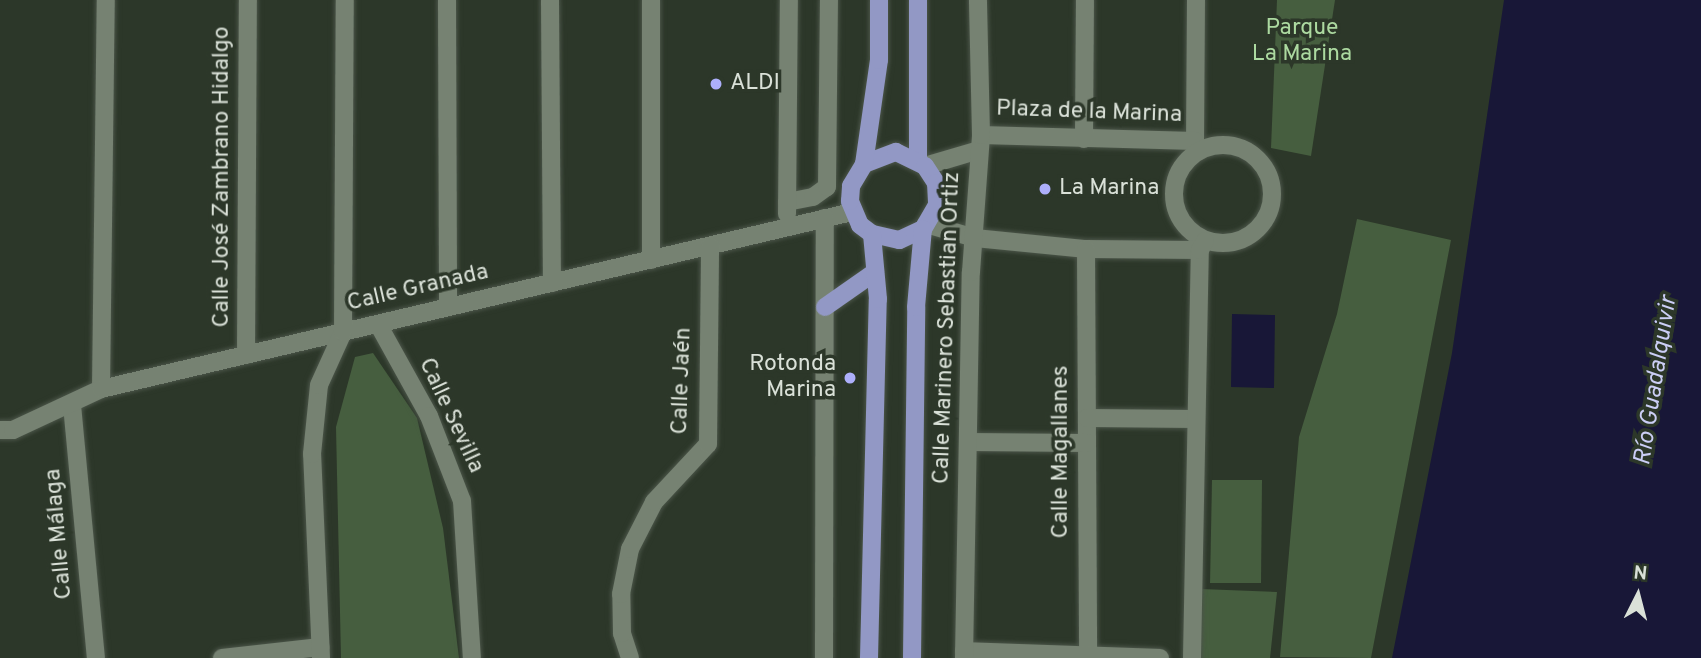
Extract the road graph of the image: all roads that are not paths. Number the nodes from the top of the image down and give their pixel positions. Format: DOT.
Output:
graph roads {
  1 [pos="106,0"];
  2 [pos="248,0"];
  3 [pos="345,0"];
  4 [pos="447,0"];
  5 [pos="550,0"];
  6 [pos="651,0"];
  7 [pos="789,0"];
  8 [pos="829,0"];
  9 [pos="879,0"];
  10 [pos="918,0"];
  11 [pos="978,0"];
  12 [pos="1085,0"];
  13 [pos="1196,0"];
  14 [pos="1084,139"];
  15 [pos="980,142"];
  16 [pos="1198,146"];
  17 [pos="864,163"];
  18 [pos="922,163"];
  19 [pos="787,202"];
  20 [pos="852,212"];
  21 [pos="825,218"];
  22 [pos="924,227"];
  23 [pos="786,228"];
  24 [pos="872,234"];
  25 [pos="975,238"];
  26 [pos="1203,245"];
  27 [pos="710,246"];
  28 [pos="1086,249"];
  29 [pos="651,260"];
  30 [pos="875,272"];
  31 [pos="552,283"];
  32 [pos="448,307"];
  33 [pos="824,307"];
  34 [pos="378,324"];
  35 [pos="343,332"];
  36 [pos="246,355"];
  37 [pos="101,389"];
  38 [pos="72,405"];
  39 [pos="1087,418"];
  40 [pos="1196,419"];
  41 [pos="0,430"];
  42 [pos="968,442"];
  43 [pos="1087,443"];
  44 [pos="321,653"];
  45 [pos="964,655"];
  46 [pos="1088,655"];
  47 [pos="96,658"];
  48 [pos="222,658"];
  49 [pos="472,658"];
  50 [pos="630,658"];
  51 [pos="824,658"];
  52 [pos="869,658"];
  53 [pos="912,658"];
  54 [pos="1160,658"];
  55 [pos="1192,658"];
  1 -- 37 [label="street"];
  2 -- 36 [label="street, Calle José Zambrano Hidalgo"];
  3 -- 35 [label="street"];
  4 -- 32 [label="street"];
  5 -- 31 [label="street"];
  6 -- 29 [label="street"];
  7 -- 19 [label="street"];
  8 -- 19 [label="street"];
  9 -- 17 [label="main road"];
  10 -- 18 [label="main road"];
  11 -- 15 [label="street, Calle Marinero Sebastian Ortiz"];
  12 -- 14 [label="street"];
  13 -- 16 [label="street"];
  14 -- 15 [label="street, Plaza de la Marina"];
  14 -- 16 [label="street, Plaza de la Marina"];
  15 -- 18 [label="street, Plaza de la Marina"];
  15 -- 25 [label="street, Calle Marinero Sebastian Ortiz"];
  16 -- 26 [label="street"];
  16 -- 26 [label="street"];
  17 -- 18 [label="main road"];
  17 -- 20 [label="main road"];
  18 -- 22 [label="main road"];
  19 -- 23 [label="street"];
  20 -- 21 [label="street, Calle Granada"];
  20 -- 24 [label="main road"];
  21 -- 23 [label="street, Calle Granada"];
  21 -- 33 [label="street"];
  22 -- 24 [label="main road"];
  22 -- 25 [label="street"];
  22 -- 53 [label="main road"];
  23 -- 27 [label="street, Calle Granada"];
  24 -- 30 [label="main road"];
  25 -- 28 [label="street"];
  25 -- 42 [label="street, Calle Marinero Sebastian Ortiz"];
  26 -- 28 [label="street"];
  26 -- 40 [label="street"];
  27 -- 29 [label="street, Calle Granada"];
  27 -- 50 [label="street, Calle Jaén"];
  28 -- 39 [label="street, Calle Magallanes"];
  29 -- 31 [label="street, Calle Granada"];
  30 -- 33 [label="main road"];
  30 -- 52 [label="main road"];
  31 -- 32 [label="street, Calle Granada"];
  32 -- 34 [label="street, Calle Granada"];
  33 -- 51 [label="street"];
  34 -- 35 [label="street, Calle Granada"];
  34 -- 49 [label="street, Calle Sevilla"];
  35 -- 36 [label="street, Calle Granada"];
  35 -- 44 [label="street"];
  36 -- 37 [label="street, Calle Granada"];
  37 -- 38 [label="street, Calle Granada"];
  38 -- 41 [label="street, Calle Granada"];
  38 -- 47 [label="street, Calle Málaga"];
  39 -- 40 [label="street"];
  39 -- 43 [label="street, Calle Magallanes"];
  40 -- 55 [label="street"];
  42 -- 43 [label="street"];
  42 -- 45 [label="street, Calle Marinero Sebastian Ortiz"];
  43 -- 46 [label="street, Calle Magallanes"];
  44 -- 48 [label="street"];
  45 -- 46 [label="street"];
  46 -- 54 [label="street"];
}
